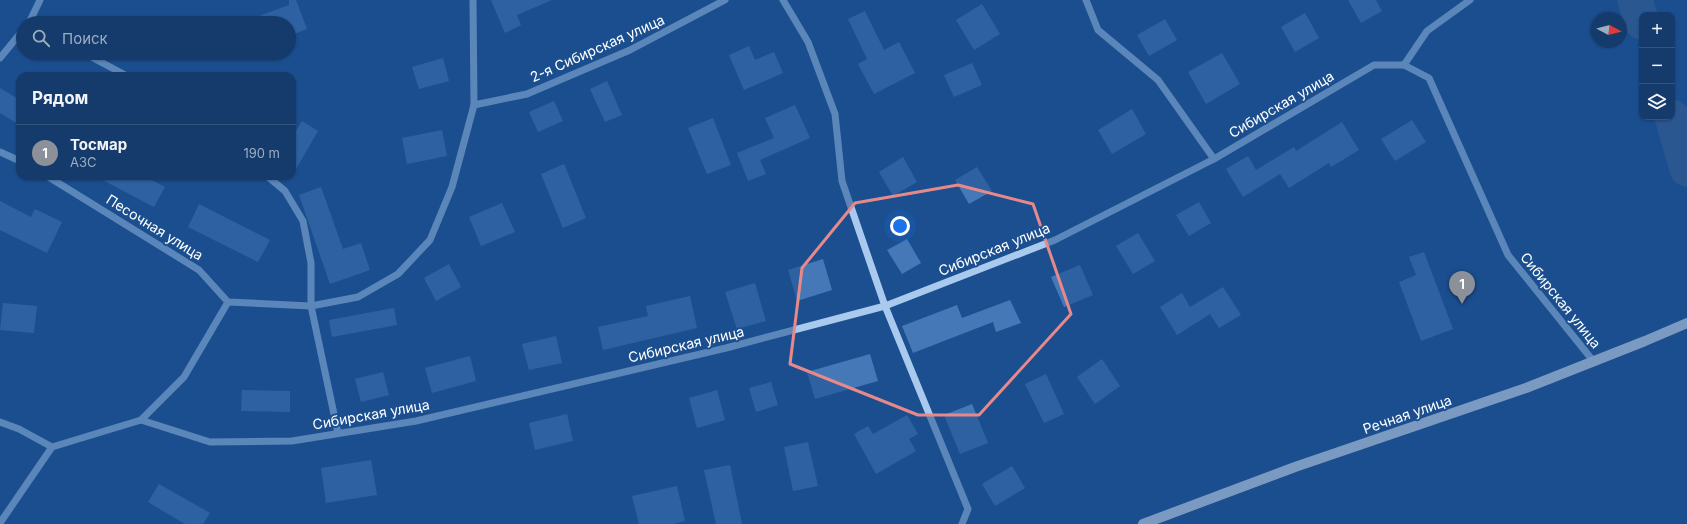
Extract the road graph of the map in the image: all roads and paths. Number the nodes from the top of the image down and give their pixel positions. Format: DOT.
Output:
graph roads {
  1 [pos="40,0"];
  2 [pos="472,0"];
  3 [pos="725,0"];
  4 [pos="783,0"];
  5 [pos="1086,0"];
  6 [pos="1470,0"];
  7 [pos="32,16"];
  8 [pos="16,39"];
  9 [pos="0,58"];
  10 [pos="97,60"];
  11 [pos="1404,65"];
  12 [pos="120,72"];
  13 [pos="474,105"];
  14 [pos="0,152"];
  15 [pos="1214,158"];
  16 [pos="16,159"];
  17 [pos="53,180"];
  18 [pos="272,180"];
  19 [pos="228,302"];
  20 [pos="311,306"];
  21 [pos="885,306"];
  22 [pos="1682,325"];
  23 [pos="1594,362"];
  24 [pos="141,420"];
  25 [pos="0,422"];
  26 [pos="338,433"];
  27 [pos="52,447"];
  28 [pos="0,523"];
  29 [pos="962,524"];
  30 [pos="1143,524"];
  1 -- 7 [label="street"];
  2 -- 13 [label="street"];
  3 -- 13 [label="street, 2-я Сибирская улица"];
  4 -- 21 [label="street"];
  5 -- 15 [label="street"];
  6 -- 11 [label="street"];
  8 -- 9 [label="street"];
  10 -- 12 [label="street"];
  11 -- 15 [label="street, Сибирская улица"];
  11 -- 23 [label="street, Сибирская улица"];
  13 -- 20 [label="street"];
  14 -- 16 [label="street"];
  15 -- 21 [label="street, Сибирская улица"];
  17 -- 19 [label="street, Песочная улица"];
  18 -- 20 [label="street"];
  19 -- 20 [label="street"];
  19 -- 24 [label="street"];
  20 -- 26 [label="street"];
  21 -- 26 [label="street, Сибирская улица"];
  21 -- 29 [label="street"];
  22 -- 23 [label="main road, Речная улица"];
  23 -- 30 [label="main road, Речная улица"];
  24 -- 26 [label="street, Сибирская улица"];
  24 -- 27 [label="street"];
  25 -- 27 [label="street"];
  27 -- 28 [label="street"];
}
